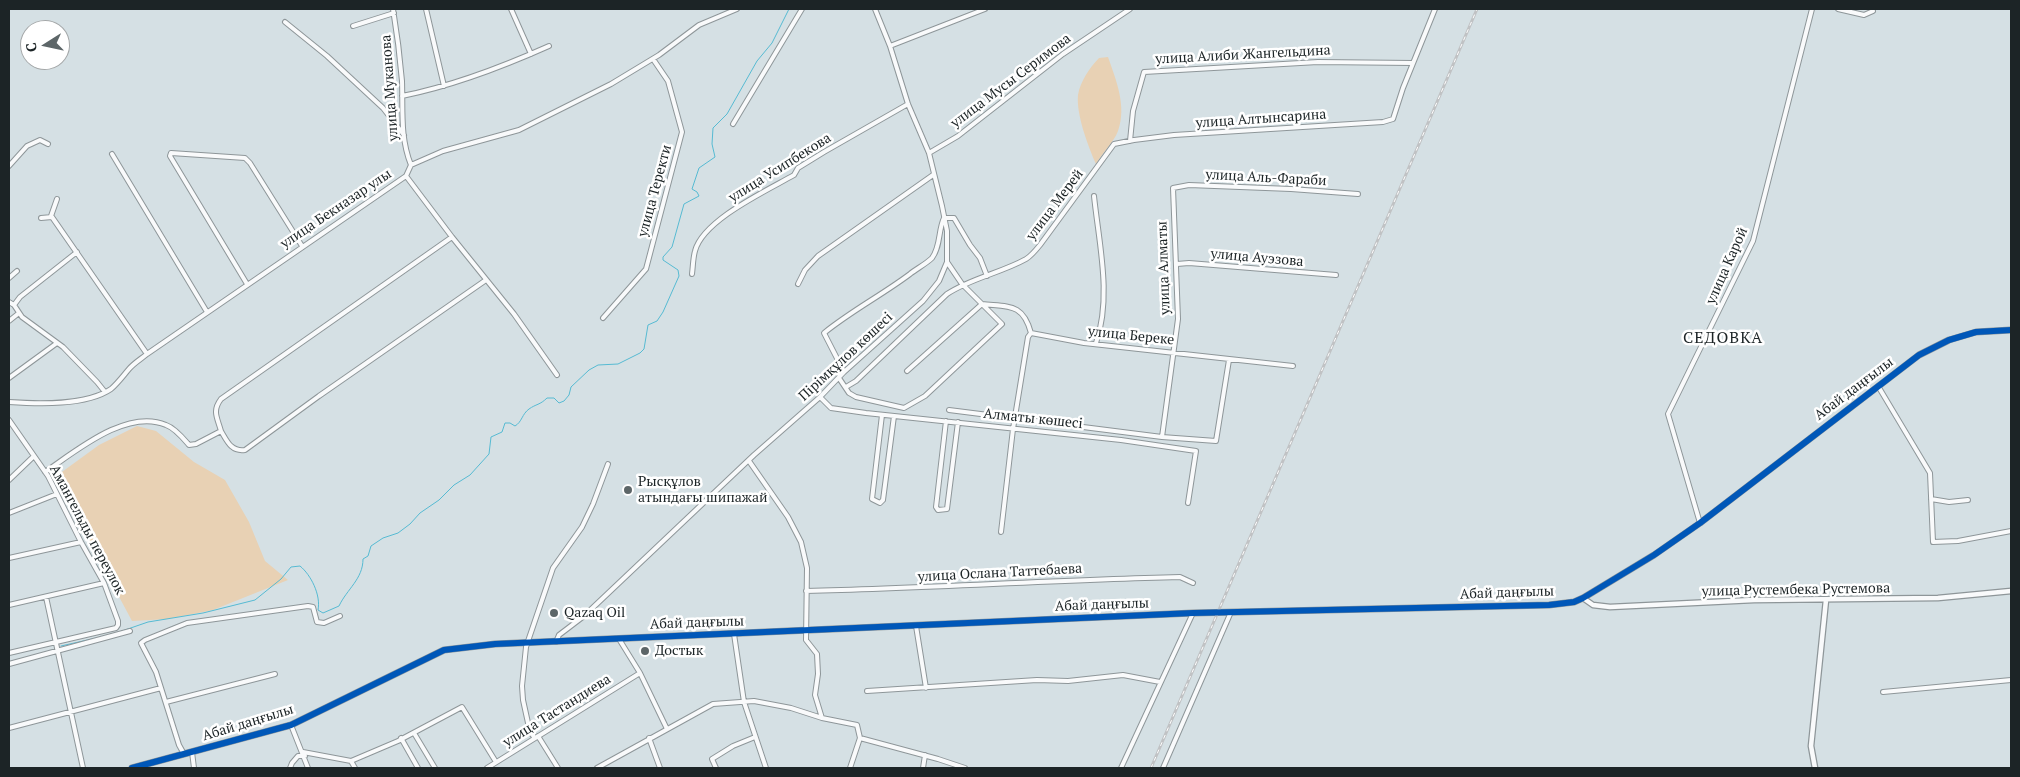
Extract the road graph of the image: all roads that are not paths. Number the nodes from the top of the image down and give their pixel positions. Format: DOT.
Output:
graph roads {
  1 [pos="426,9"];
  2 [pos="511,9"];
  3 [pos="736,9"];
  4 [pos="802,9"];
  5 [pos="874,9"];
  6 [pos="985,9"];
  7 [pos="1130,9"];
  8 [pos="1435,9"];
  9 [pos="1812,9"];
  10 [pos="1838,9"];
  11 [pos="1872,9"];
  12 [pos="393,11"];
  13 [pos="285,22"];
  14 [pos="353,26"];
  15 [pos="550,46"];
  16 [pos="890,46"];
  17 [pos="531,54"];
  18 [pos="653,58"];
  19 [pos="1413,63"];
  20 [pos="444,86"];
  21 [pos="402,96"];
  22 [pos="908,104"];
  23 [pos="733,124"];
  24 [pos="404,135"];
  25 [pos="1130,141"];
  26 [pos="48,144"];
  27 [pos="928,153"];
  28 [pos="112,154"];
  29 [pos="411,165"];
  30 [pos="9,166"];
  31 [pos="406,176"];
  32 [pos="933,176"];
  33 [pos="1173,188"];
  34 [pos="1358,194"];
  35 [pos="1094,196"];
  36 [pos="58,199"];
  37 [pos="50,216"];
  38 [pos="41,218"];
  39 [pos="944,218"];
  40 [pos="452,237"];
  41 [pos="302,246"];
  42 [pos="77,252"];
  43 [pos="947,262"];
  44 [pos="1177,264"];
  45 [pos="17,271"];
  46 [pos="692,274"];
  47 [pos="1336,275"];
  48 [pos="987,276"];
  49 [pos="9,278"];
  50 [pos="486,280"];
  51 [pos="247,284"];
  52 [pos="798,284"];
  53 [pos="962,284"];
  54 [pos="9,302"];
  55 [pos="982,304"];
  56 [pos="14,305"];
  57 [pos="207,312"];
  58 [pos="19,313"];
  59 [pos="603,318"];
  60 [pos="9,321"];
  61 [pos="2011,330"];
  62 [pos="1031,332"];
  63 [pos="57,343"];
  64 [pos="1096,344"];
  65 [pos="1172,352"];
  66 [pos="147,354"];
  67 [pos="1228,360"];
  68 [pos="1293,366"];
  69 [pos="908,371"];
  70 [pos="844,372"];
  71 [pos="557,375"];
  72 [pos="9,378"];
  73 [pos="839,378"];
  74 [pos="1878,386"];
  75 [pos="846,387"];
  76 [pos="105,392"];
  77 [pos="820,397"];
  78 [pos="9,402"];
  79 [pos="949,410"];
  80 [pos="882,415"];
  81 [pos="894,416"];
  82 [pos="1015,419"];
  83 [pos="9,420"];
  84 [pos="946,421"];
  85 [pos="958,422"];
  86 [pos="1013,429"];
  87 [pos="221,431"];
  88 [pos="1162,437"];
  89 [pos="34,456"];
  90 [pos="749,461"];
  91 [pos="608,464"];
  92 [pos="45,472"];
  93 [pos="9,480"];
  94 [pos="57,494"];
  95 [pos="1931,499"];
  96 [pos="1968,500"];
  97 [pos="1188,502"];
  98 [pos="9,513"];
  99 [pos="1700,523"];
  100 [pos="2011,531"];
  101 [pos="1001,532"];
  102 [pos="81,542"];
  103 [pos="9,558"];
  104 [pos="104,583"];
  105 [pos="1193,584"];
  106 [pos="806,591"];
  107 [pos="2011,591"];
  108 [pos="46,597"];
  109 [pos="1583,598"];
  110 [pos="1826,600"];
  111 [pos="9,606"];
  112 [pos="1231,612"];
  113 [pos="1193,613"];
  114 [pos="340,616"];
  115 [pos="916,626"];
  116 [pos="130,631"];
  117 [pos="806,631"];
  118 [pos="734,634"];
  119 [pos="619,639"];
  120 [pos="54,642"];
  121 [pos="529,642"];
  122 [pos="556,642"];
  123 [pos="56,650"];
  124 [pos="9,653"];
  125 [pos="9,664"];
  126 [pos="640,673"];
  127 [pos="274,674"];
  128 [pos="2011,680"];
  129 [pos="1160,682"];
  130 [pos="161,688"];
  131 [pos="926,688"];
  132 [pos="868,691"];
  133 [pos="1883,692"];
  134 [pos="166,702"];
  135 [pos="744,702"];
  136 [pos="69,712"];
  137 [pos="822,718"];
  138 [pos="291,725"];
  139 [pos="9,728"];
  140 [pos="667,728"];
  141 [pos="414,733"];
  142 [pos="537,737"];
  143 [pos="401,738"];
  144 [pos="649,738"];
  145 [pos="755,738"];
  146 [pos="860,738"];
  147 [pos="192,752"];
  148 [pos="184,754"];
  149 [pos="304,754"];
  150 [pos="926,756"];
  151 [pos="351,761"];
  152 [pos="496,762"];
  153 [pos="83,768"];
  154 [pos="132,768"];
  155 [pos="194,768"];
  156 [pos="290,768"];
  157 [pos="308,768"];
  158 [pos="355,768"];
  159 [pos="418,768"];
  160 [pos="435,768"];
  161 [pos="487,768"];
  162 [pos="558,768"];
  163 [pos="597,768"];
  164 [pos="660,768"];
  165 [pos="716,768"];
  166 [pos="766,768"];
  167 [pos="850,768"];
  168 [pos="923,768"];
  169 [pos="965,768"];
  170 [pos="1121,768"];
  171 [pos="1163,768"];
  172 [pos="1815,768"];
  1 -- 20 [label="street"];
  2 -- 17 [label="street"];
  3 -- 18 [label="street"];
  4 -- 23 [label="street"];
  5 -- 16 [label="street, Пірімқұлов көшесі"];
  6 -- 16 [label="street"];
  7 -- 27 [label="street, улица Мусы Серимова"];
  8 -- 19 [label="street"];
  9 -- 99 [label="street, улица Карой"];
  10 -- 11 [label="street"];
  12 -- 14 [label="street"];
  12 -- 21 [label="street, улица Муканова"];
  13 -- 24 [label="street"];
  15 -- 17 [label="street"];
  16 -- 22 [label="street, Пірімқұлов көшесі"];
  17 -- 20 [label="street"];
  18 -- 29 [label="street"];
  18 -- 59 [label="street, улица Теректи"];
  19 -- 25 [label="street, улица Алтынсарина"];
  19 -- 25 [label="street, улица Алиби Жангельдина"];
  20 -- 21 [label="street"];
  21 -- 24 [label="street, улица Муканова"];
  22 -- 27 [label="street, Пірімқұлов көшесі"];
  22 -- 46 [label="street, улица Усипбекова"];
  24 -- 29 [label="street, улица Муканова"];
  25 -- 48 [label="street, улица Мерей"];
  26 -- 30 [label="street"];
  27 -- 32 [label="street, Пірімқұлов көшесі"];
  28 -- 57 [label="street"];
  29 -- 31 [label="street, улица Бекназар улы"];
  31 -- 40 [label="street"];
  31 -- 41 [label="street, улица Бекназар улы"];
  32 -- 39 [label="street, Пірімқұлов көшесі"];
  32 -- 52 [label="street"];
  33 -- 34 [label="street, улица Аль-Фараби"];
  33 -- 44 [label="street, улица Алматы"];
  35 -- 64 [label="street"];
  36 -- 37 [label="street"];
  37 -- 38 [label="street"];
  37 -- 42 [label="street"];
  39 -- 43 [label="street, Пірімқұлов көшесі"];
  39 -- 48 [label="street"];
  39 -- 70 [label="street"];
  40 -- 50 [label="street"];
  40 -- 87 [label="street"];
  41 -- 51 [label="street, улица Бекназар улы"];
  41 -- 51 [label="street"];
  42 -- 56 [label="street"];
  42 -- 66 [label="street"];
  43 -- 53 [label="street"];
  43 -- 70 [label="street, Пірімқұлов көшесі"];
  44 -- 47 [label="street, улица Ауэзова"];
  44 -- 65 [label="street, улица Алматы"];
  45 -- 49 [label="street"];
  48 -- 53 [label="street, улица Мерей"];
  50 -- 71 [label="street"];
  50 -- 87 [label="street"];
  51 -- 57 [label="street, улица Бекназар улы"];
  53 -- 55 [label="street"];
  53 -- 75 [label="street, улица Мерей"];
  54 -- 56 [label="street"];
  55 -- 62 [label="street"];
  55 -- 69 [label="street"];
  55 -- 75 [label="street"];
  56 -- 58 [label="street"];
  57 -- 66 [label="street, улица Бекназар улы"];
  58 -- 60 [label="street"];
  58 -- 63 [label="street"];
  61 -- 74 [label="street, Абай даңғылы"];
  62 -- 64 [label="street, улица Береке"];
  62 -- 82 [label="street"];
  63 -- 72 [label="street"];
  63 -- 76 [label="street"];
  64 -- 65 [label="street, улица Береке"];
  65 -- 67 [label="street, улица Береке"];
  65 -- 88 [label="street, улица Алматы"];
  66 -- 76 [label="street, улица Бекназар улы"];
  67 -- 68 [label="street, улица Береке"];
  67 -- 88 [label="street"];
  70 -- 73 [label="street, Пірімқұлов көшесі"];
  73 -- 75 [label="street"];
  73 -- 77 [label="street, Пірімқұлов көшесі"];
  74 -- 95 [label="street"];
  74 -- 99 [label="street, Абай даңғылы"];
  76 -- 78 [label="street, улица Бекназар улы"];
  77 -- 80 [label="street, Алматы көшесі"];
  77 -- 90 [label="street, Пірімқұлов көшесі"];
  79 -- 82 [label="street"];
  80 -- 81 [label="street, Алматы көшесі"];
  80 -- 81 [label="street"];
  81 -- 84 [label="street, Алматы көшесі"];
  82 -- 86 [label="street"];
  82 -- 88 [label="street"];
  83 -- 89 [label="street, Амангельды переулок"];
  84 -- 85 [label="street, Алматы көшесі"];
  84 -- 85 [label="street"];
  85 -- 86 [label="street, Алматы көшесі"];
  86 -- 97 [label="street, Алматы көшесі"];
  86 -- 101 [label="street"];
  87 -- 92 [label="street"];
  89 -- 92 [label="street, Амангельды переулок"];
  89 -- 93 [label="street"];
  90 -- 106 [label="street"];
  90 -- 122 [label="street, Пірімқұлов көшесі"];
  91 -- 121 [label="street"];
  92 -- 94 [label="street, Амангельды переулок"];
  94 -- 98 [label="street"];
  94 -- 102 [label="street, Амангельды переулок"];
  95 -- 96 [label="street"];
  95 -- 100 [label="street"];
  99 -- 109 [label="street, Абай даңғылы"];
  102 -- 103 [label="street"];
  102 -- 104 [label="street, Амангельды переулок"];
  104 -- 108 [label="street"];
  104 -- 120 [label="street, Амангельды переулок"];
  105 -- 106 [label="street, улица Ослана Таттебаева"];
  106 -- 117 [label="street"];
  107 -- 110 [label="street, улица Рустембека Рустемова"];
  108 -- 111 [label="street"];
  108 -- 120 [label="street"];
  109 -- 110 [label="street, улица Рустембека Рустемова"];
  109 -- 112 [label="street, Абай даңғылы"];
  110 -- 172 [label="street"];
  112 -- 113 [label="street, Абай даңғылы"];
  112 -- 171 [label="street"];
  113 -- 115 [label="street, Абай даңғылы"];
  113 -- 129 [label="street"];
  114 -- 130 [label="street"];
  115 -- 117 [label="street, Абай даңғылы"];
  115 -- 131 [label="street"];
  116 -- 123 [label="street"];
  117 -- 118 [label="street, Абай даңғылы"];
  117 -- 137 [label="street"];
  118 -- 119 [label="street, Абай даңғылы"];
  118 -- 135 [label="street"];
  119 -- 122 [label="street, Абай даңғылы"];
  119 -- 126 [label="street"];
  120 -- 123 [label="street"];
  120 -- 124 [label="street"];
  121 -- 122 [label="street, Абай даңғылы"];
  121 -- 138 [label="street, Абай даңғылы"];
  121 -- 142 [label="street"];
  123 -- 125 [label="street"];
  123 -- 136 [label="street"];
  126 -- 140 [label="street"];
  126 -- 142 [label="street, улица Тастандиева"];
  127 -- 134 [label="street"];
  128 -- 133 [label="street"];
  129 -- 131 [label="street"];
  129 -- 170 [label="street"];
  130 -- 134 [label="street"];
  130 -- 136 [label="street"];
  131 -- 132 [label="street"];
  134 -- 148 [label="street"];
  135 -- 137 [label="street"];
  135 -- 140 [label="street"];
  135 -- 145 [label="street"];
  136 -- 139 [label="street"];
  136 -- 153 [label="street"];
  137 -- 146 [label="street"];
  138 -- 147 [label="street, Абай даңғылы"];
  138 -- 149 [label="street"];
  140 -- 144 [label="street"];
  141 -- 143 [label="street"];
  141 -- 152 [label="street"];
  141 -- 160 [label="street"];
  142 -- 152 [label="street, улица Тастандиева"];
  142 -- 162 [label="street"];
  143 -- 151 [label="street"];
  143 -- 159 [label="street"];
  144 -- 163 [label="street"];
  144 -- 164 [label="street"];
  145 -- 165 [label="street"];
  145 -- 166 [label="street"];
  146 -- 150 [label="street"];
  146 -- 167 [label="street"];
  147 -- 148 [label="street, Абай даңғылы"];
  147 -- 155 [label="street"];
  148 -- 154 [label="street, Абай даңғылы"];
  149 -- 151 [label="street"];
  149 -- 156 [label="street"];
  149 -- 157 [label="street"];
  150 -- 168 [label="street"];
  150 -- 169 [label="street"];
  151 -- 158 [label="street"];
  152 -- 161 [label="street, улица Тастандиева"];
}
